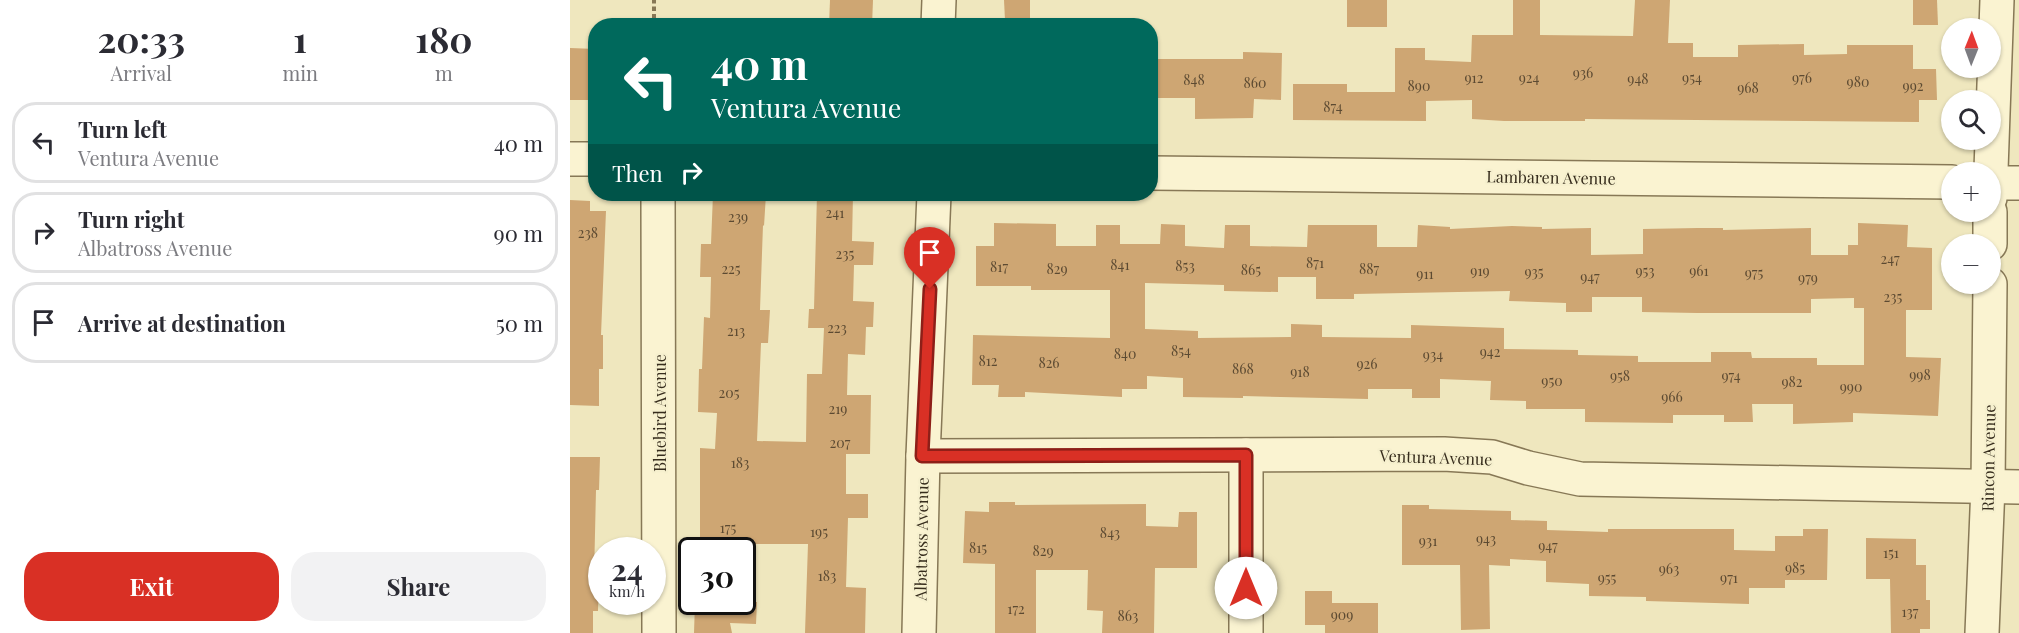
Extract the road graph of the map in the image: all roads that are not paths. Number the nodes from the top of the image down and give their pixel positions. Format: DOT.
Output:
graph roads {
  1 [pos="939,0"];
  2 [pos="1997,0"];
  3 [pos="938,18"];
  4 [pos="570,159"];
  5 [pos="588,159"];
  6 [pos="1992,162"];
  7 [pos="1158,173"];
  8 [pos="1941,182"];
  9 [pos="2001,183"];
  10 [pos="2019,183"];
  11 [pos="658,201"];
  12 [pos="934,201"];
  13 [pos="1991,294"];
  14 [pos="1246,455"];
  15 [pos="922,456"];
  16 [pos="2003,486"];
  17 [pos="659,633"];
  18 [pos="919,633"];
  19 [pos="1246,633"];
  20 [pos="1982,633"];
  1 -- 3 [label="street"];
  2 -- 6 [label="street"];
  4 -- 5 [label="street"];
  7 -- 8 [label="street, Lambaren Avenue"];
  9 -- 10 [label="street"];
  11 -- 17 [label="street, Bluebird Avenue"];
  12 -- 15 [label="street, Albatross Avenue"];
  13 -- 16 [label="street, Rincon Avenue"];
  14 -- 15 [label="street, Ventura Avenue"];
  14 -- 16 [label="street, Ventura Avenue"];
  14 -- 19 [label="street"];
  15 -- 18 [label="street, Albatross Avenue"];
  16 -- 20 [label="street, Rincon Avenue"];
}
